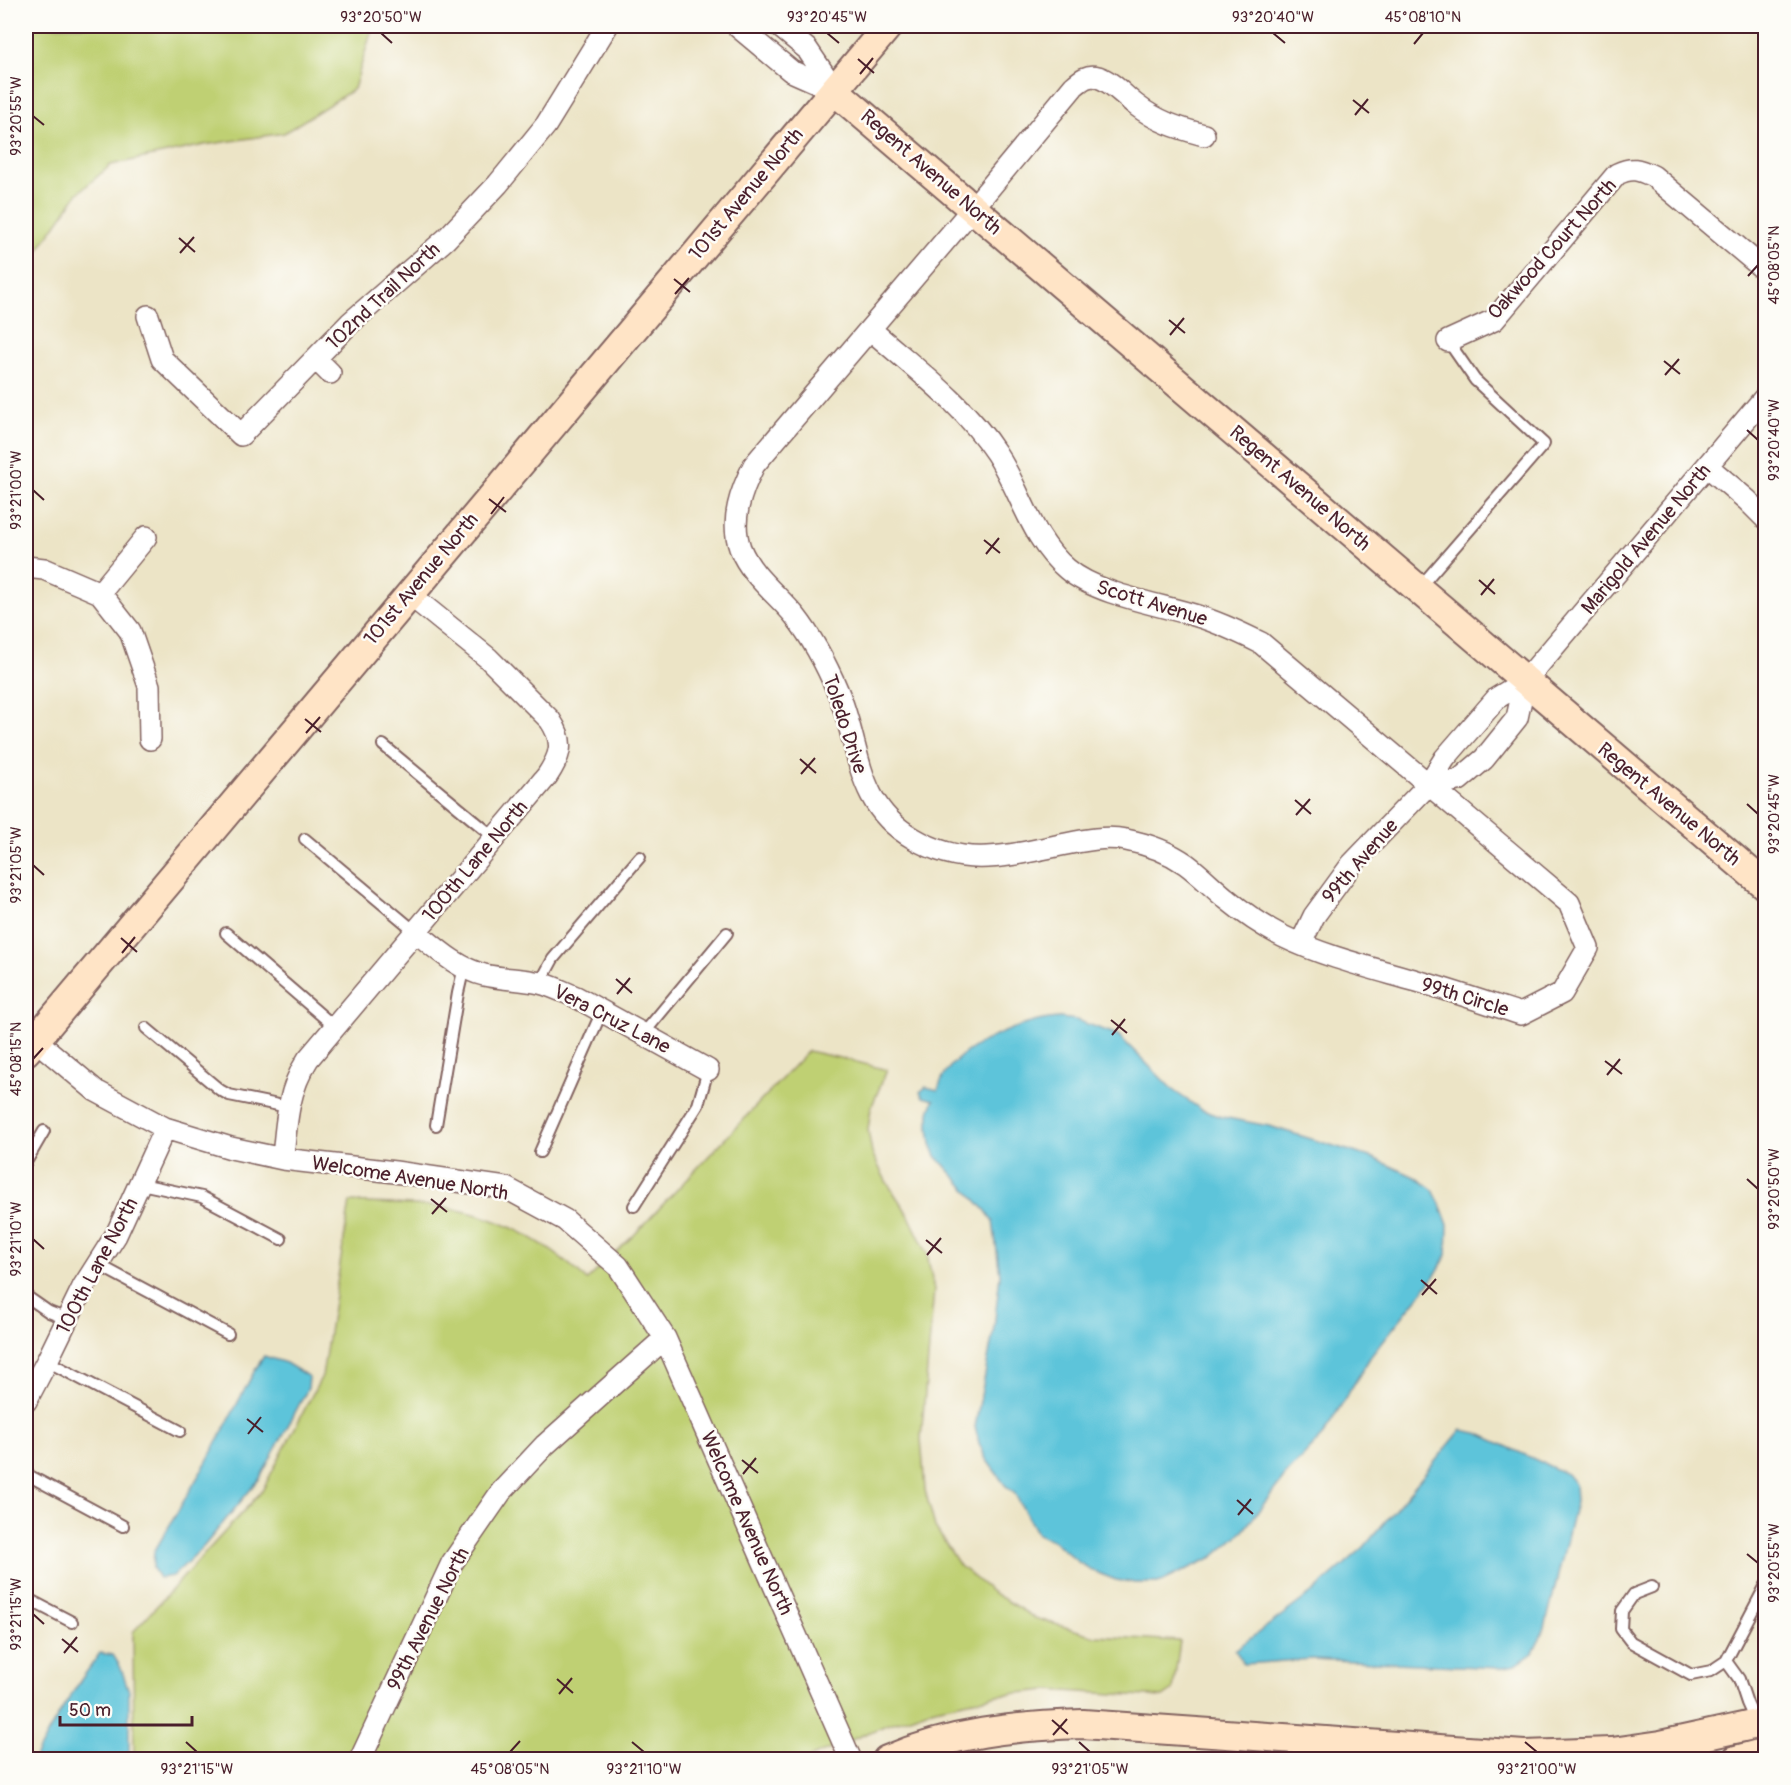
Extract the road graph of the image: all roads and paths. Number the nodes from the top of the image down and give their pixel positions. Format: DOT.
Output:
graph roads {
  1 [pos="607,26"];
  2 [pos="737,26"];
  3 [pos="779,26"];
  4 [pos="888,26"];
  5 [pos="834,90"];
  6 [pos="1204,135"];
  7 [pos="973,208"];
  8 [pos="1766,271"];
  9 [pos="148,316"];
  10 [pos="870,329"];
  11 [pos="1448,341"];
  12 [pos="1766,396"];
  13 [pos="1707,466"];
  14 [pos="1766,519"];
  15 [pos="146,537"];
  16 [pos="26,567"];
  17 [pos="1418,589"];
  18 [pos="100,593"];
  19 [pos="409,594"];
  20 [pos="1526,681"];
  21 [pos="150,739"];
  22 [pos="383,745"];
  23 [pos="1428,785"];
  24 [pos="495,838"];
  25 [pos="305,839"];
  26 [pos="640,857"];
  27 [pos="1766,886"];
  28 [pos="416,932"];
  29 [pos="226,933"];
  30 [pos="727,933"];
  31 [pos="1301,943"];
  32 [pos="464,967"];
  33 [pos="540,983"];
  34 [pos="602,1011"];
  35 [pos="335,1027"];
  36 [pos="146,1028"];
  37 [pos="644,1033"];
  38 [pos="29,1041"];
  39 [pos="708,1070"];
  40 [pos="288,1107"];
  41 [pos="436,1125"];
  42 [pos="165,1128"];
  43 [pos="44,1131"];
  44 [pos="540,1152"];
  45 [pos="283,1158"];
  46 [pos="26,1162"];
  47 [pos="141,1184"];
  48 [pos="634,1206"];
  49 [pos="281,1239"];
  50 [pos="97,1264"];
  51 [pos="26,1296"];
  52 [pos="68,1319"];
  53 [pos="228,1334"];
  54 [pos="665,1338"];
  55 [pos="47,1361"];
  56 [pos="26,1401"];
  57 [pos="180,1431"];
  58 [pos="26,1474"];
  59 [pos="123,1526"];
  60 [pos="1766,1584"];
  61 [pos="1652,1587"];
  62 [pos="26,1598"];
  63 [pos="72,1622"];
  64 [pos="1726,1661"];
  65 [pos="1761,1722"];
  66 [pos="1765,1753"];
  67 [pos="360,1760"];
  68 [pos="851,1760"];
  69 [pos="887,1760"];
  70 [pos="1736,1760"];
  1 -- 9 [label="street, 102nd Trail North"];
  2 -- 5 [label="street, Regent Avenue North"];
  3 -- 5 [label="street, Regent Avenue North"];
  4 -- 5 [label="street, 101st Avenue North"];
  5 -- 7 [label="street, Regent Avenue North"];
  5 -- 19 [label="street, 101st Avenue North"];
  6 -- 7 [label="street, Toledo Drive"];
  7 -- 10 [label="street, Toledo Drive"];
  7 -- 17 [label="street, Regent Avenue North"];
  8 -- 11 [label="street, Oakwood Court North"];
  10 -- 23 [label="street, Scott Avenue"];
  10 -- 31 [label="street, Toledo Drive"];
  11 -- 17 [label="lane"];
  12 -- 13 [label="street, Marigold Avenue North"];
  13 -- 14 [label="street"];
  13 -- 20 [label="street, Marigold Avenue North"];
  15 -- 18 [label="street"];
  16 -- 18 [label="street"];
  17 -- 20 [label="street, Regent Avenue North"];
  18 -- 21 [label="street"];
  19 -- 24 [label="street, 100th Lane North"];
  19 -- 38 [label="street, 101st Avenue North"];
  20 -- 23 [label="street, 99th Avenue"];
  20 -- 23 [label="street"];
  20 -- 27 [label="street, Regent Avenue North"];
  22 -- 24 [label="lane"];
  23 -- 31 [label="street, 99th Avenue"];
  23 -- 31 [label="street, 99th Circle"];
  24 -- 28 [label="street, 100th Lane North"];
  25 -- 28 [label="lane"];
  26 -- 33 [label="lane"];
  28 -- 32 [label="street, Vera Cruz Lane"];
  28 -- 35 [label="street, 100th Lane North"];
  29 -- 35 [label="lane"];
  30 -- 37 [label="lane"];
  32 -- 33 [label="street, Vera Cruz Lane"];
  32 -- 41 [label="lane"];
  33 -- 34 [label="street, Vera Cruz Lane"];
  34 -- 37 [label="street, Vera Cruz Lane"];
  34 -- 44 [label="lane"];
  35 -- 40 [label="street, 100th Lane North"];
  36 -- 40 [label="lane"];
  37 -- 39 [label="street, Vera Cruz Lane"];
  38 -- 42 [label="street, Welcome Avenue North"];
  39 -- 48 [label="lane"];
  40 -- 45 [label="street, 100th Lane North"];
  42 -- 45 [label="street, Welcome Avenue North"];
  42 -- 47 [label="street, 100th Lane North"];
  43 -- 46 [label="lane"];
  45 -- 54 [label="street, Welcome Avenue North"];
  47 -- 49 [label="lane"];
  47 -- 50 [label="street, 100th Lane North"];
  50 -- 52 [label="street, 100th Lane North"];
  50 -- 53 [label="lane"];
  51 -- 52 [label="lane"];
  52 -- 55 [label="street, 100th Lane North"];
  54 -- 67 [label="street, 99th Avenue North"];
  54 -- 68 [label="street, Welcome Avenue North"];
  55 -- 56 [label="street, 100th Lane North"];
  55 -- 57 [label="lane"];
  58 -- 59 [label="lane"];
  60 -- 64 [label="lane"];
  61 -- 64 [label="lane"];
  62 -- 63 [label="lane"];
  64 -- 65 [label="lane"];
  65 -- 66 [label="street"];
  65 -- 69 [label="street"];
  66 -- 70 [label="street"];
}
